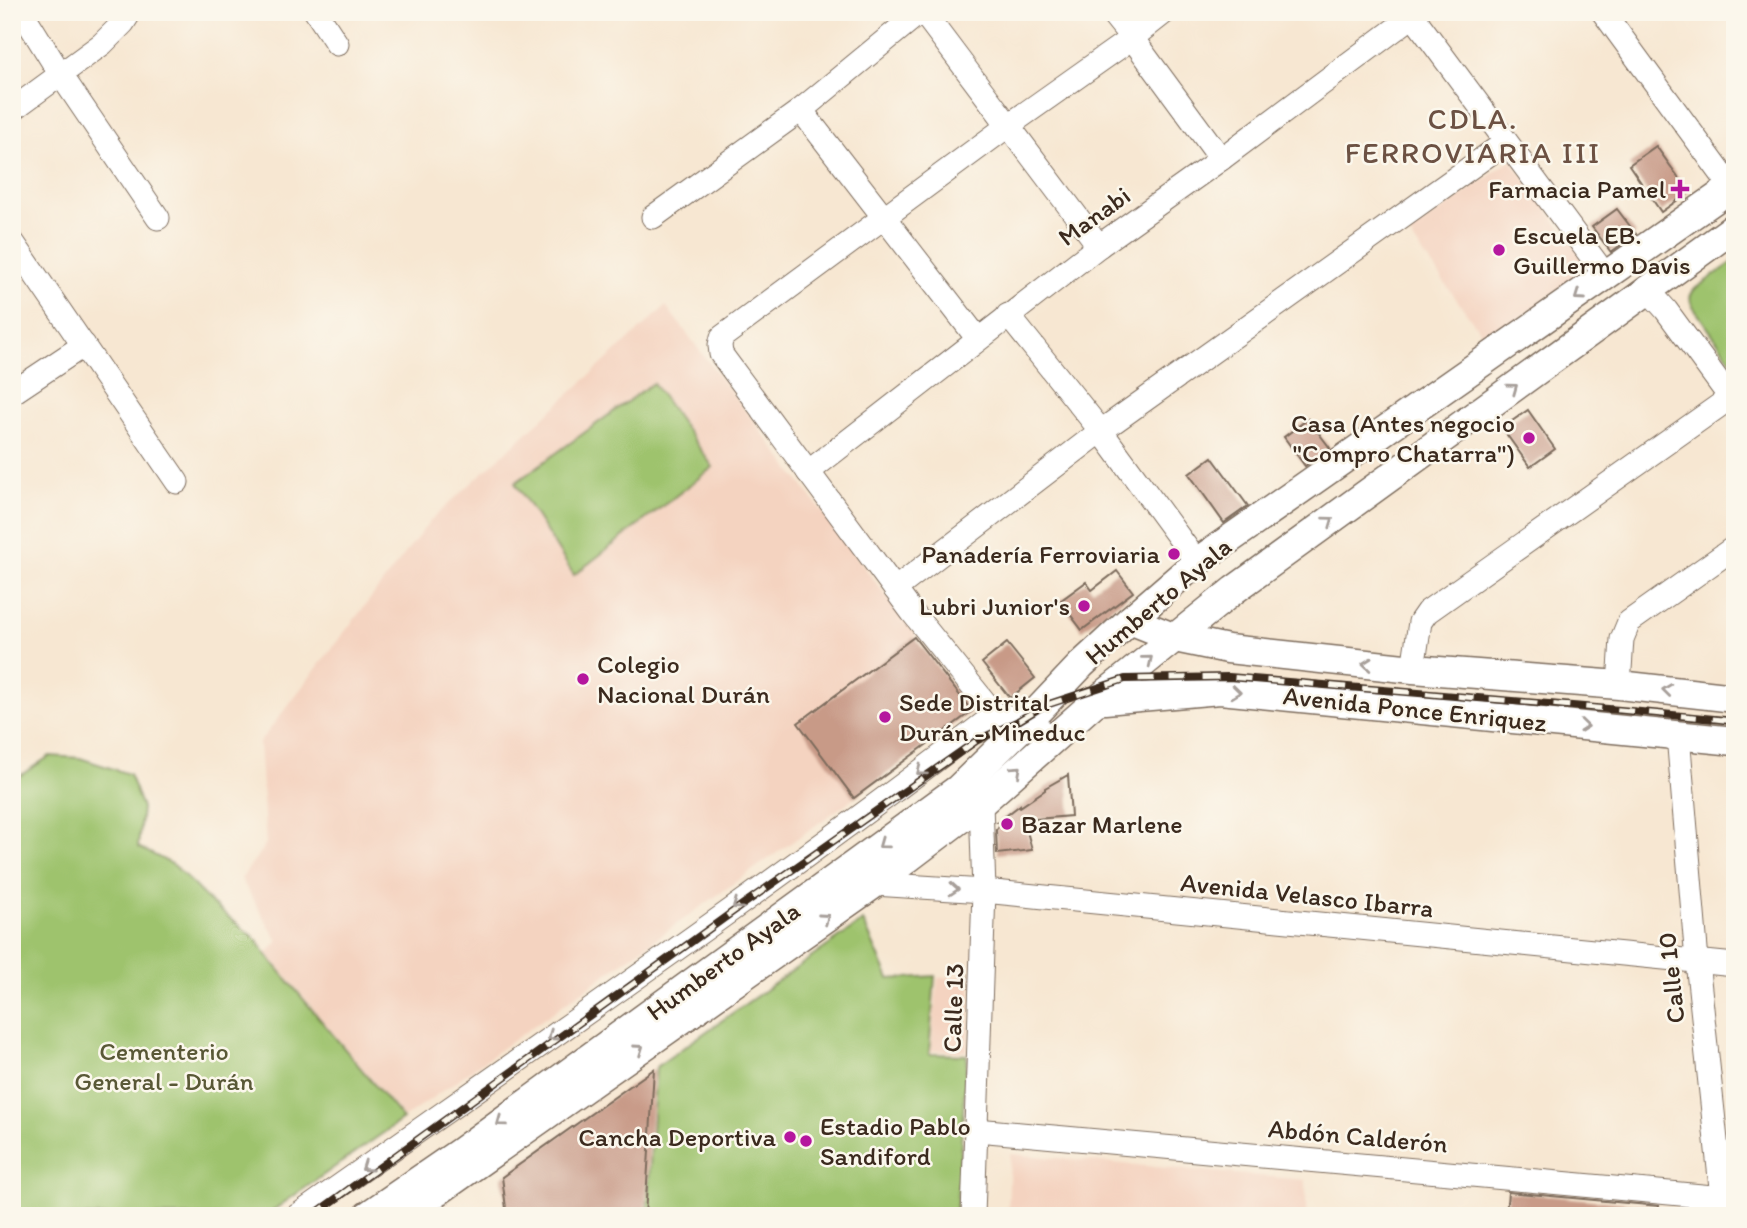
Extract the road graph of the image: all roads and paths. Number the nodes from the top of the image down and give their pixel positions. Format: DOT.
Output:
graph roads {
  1 [pos="22,12"];
  2 [pos="130,12"];
  3 [pos="316,12"];
  4 [pos="921,12"];
  5 [pos="1111,12"];
  6 [pos="1165,12"];
  7 [pos="1603,12"];
  8 [pos="1414,13"];
  9 [pos="1132,38"];
  10 [pos="337,44"];
  11 [pos="61,75"];
  12 [pos="12,110"];
  13 [pos="801,110"];
  14 [pos="1009,125"];
  15 [pos="1506,142"];
  16 [pos="1221,159"];
  17 [pos="1733,187"];
  18 [pos="653,217"];
  19 [pos="158,218"];
  20 [pos="883,218"];
  21 [pos="1735,227"];
  22 [pos="12,241"];
  23 [pos="1099,246"];
  24 [pos="1606,276"];
  25 [pos="1648,290"];
  26 [pos="1008,315"];
  27 [pos="978,339"];
  28 [pos="84,345"];
  29 [pos="12,393"];
  30 [pos="1732,401"];
  31 [pos="1101,431"];
  32 [pos="808,472"];
  33 [pos="177,482"];
  34 [pos="1735,547"];
  35 [pos="1197,562"];
  36 [pos="895,589"];
  37 [pos="1130,620"];
  38 [pos="1175,638"];
  39 [pos="1413,669"];
  40 [pos="1619,685"];
  41 [pos="1060,687"];
  42 [pos="1735,698"];
  43 [pos="1095,702"];
  44 [pos="995,715"];
  45 [pos="1026,723"];
  46 [pos="1678,735"];
  47 [pos="1054,737"];
  48 [pos="1735,741"];
  49 [pos="981,803"];
  50 [pos="874,884"];
  51 [pos="984,891"];
  52 [pos="1697,961"];
  53 [pos="1735,965"];
  54 [pos="977,1130"];
  55 [pos="1727,1204"];
  56 [pos="297,1216"];
  57 [pos="367,1216"];
  58 [pos="403,1216"];
  59 [pos="973,1216"];
  1 -- 11 [label="street"];
  2 -- 11 [label="street"];
  3 -- 10 [label="street"];
  4 -- 13 [label="street"];
  4 -- 14 [label="street"];
  5 -- 9 [label="street"];
  6 -- 9 [label="street"];
  7 -- 17 [label="street"];
  8 -- 15 [label="street"];
  8 -- 16 [label="street, Manabi"];
  9 -- 14 [label="street"];
  9 -- 16 [label="street"];
  11 -- 12 [label="street"];
  11 -- 19 [label="street"];
  13 -- 18 [label="street"];
  13 -- 20 [label="street"];
  14 -- 20 [label="street"];
  14 -- 23 [label="street"];
  15 -- 24 [label="street"];
  15 -- 31 [label="street"];
  16 -- 23 [label="street, Manabi"];
  17 -- 24 [label="street, Humberto Ayala"];
  20 -- 27 [label="street"];
  20 -- 32 [label="street"];
  21 -- 25 [label="street, Humberto Ayala"];
  22 -- 28 [label="street"];
  23 -- 26 [label="street, Manabi"];
  24 -- 35 [label="street, Humberto Ayala, one-way"];
  25 -- 30 [label="street"];
  38 -- 25 [label="street, Humberto Ayala, one-way"];
  26 -- 27 [label="street, Manabi"];
  26 -- 31 [label="street"];
  27 -- 32 [label="street, Manabi"];
  28 -- 29 [label="street"];
  28 -- 33 [label="street"];
  30 -- 39 [label="street"];
  31 -- 35 [label="street"];
  31 -- 36 [label="street"];
  32 -- 36 [label="street"];
  34 -- 40 [label="street"];
  35 -- 37 [label="street, Humberto Ayala"];
  36 -- 44 [label="street"];
  37 -- 38 [label="street, Avenida Ponce Enriquez"];
  37 -- 41 [label="street, Humberto Ayala"];
  39 -- 38 [label="street, Avenida Ponce Enriquez, one-way"];
  43 -- 38 [label="street, Humberto Ayala, one-way"];
  39 -- 40 [label="street, Avenida Ponce Enriquez"];
  42 -- 40 [label="street, Avenida Ponce Enriquez, one-way"];
  41 -- 43 [label="street"];
  41 -- 45 [label="street, Humberto Ayala"];
  43 -- 46 [label="street, Avenida Ponce Enriquez, one-way"];
  43 -- 47 [label="street, Humberto Ayala"];
  44 -- 45 [label="street"];
  44 -- 56 [label="street, one-way"];
  45 -- 47 [label="street"];
  45 -- 57 [label="street, Humberto Ayala, one-way"];
  46 -- 48 [label="street, Avenida Ponce Enriquez"];
  46 -- 52 [label="street, Calle 10"];
  49 -- 47 [label="street, Humberto Ayala, one-way"];
  49 -- 50 [label="street, Humberto Ayala"];
  49 -- 51 [label="street, Calle 13"];
  50 -- 51 [label="street, Avenida Velasco Ibarra, one-way"];
  58 -- 50 [label="street, Humberto Ayala, one-way"];
  51 -- 52 [label="street, Avenida Velasco Ibarra"];
  51 -- 54 [label="street, Calle 13"];
  52 -- 53 [label="street, Avenida Velasco Ibarra"];
  52 -- 55 [label="street, Calle 10"];
  54 -- 55 [label="street, Abdón Calderón"];
  54 -- 59 [label="street, Calle 13"];
}
